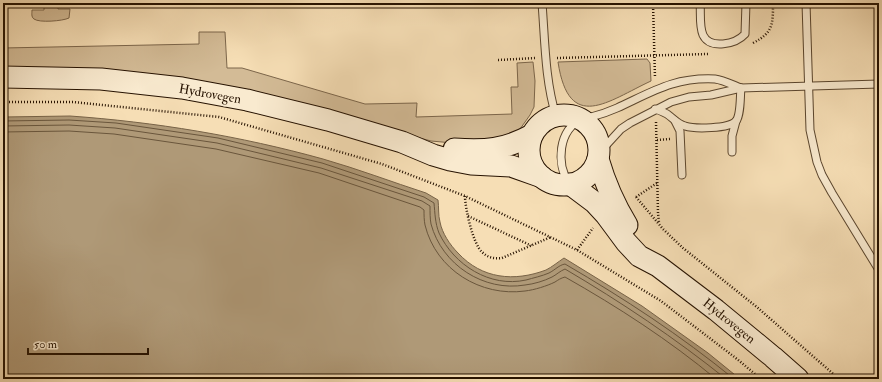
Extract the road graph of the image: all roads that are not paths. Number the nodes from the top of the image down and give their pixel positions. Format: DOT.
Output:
graph roads {
  1 [pos="542,3"];
  2 [pos="700,3"];
  3 [pos="746,3"];
  4 [pos="806,3"];
  5 [pos="3,77"];
  6 [pos="879,84"];
  7 [pos="808,86"];
  8 [pos="741,88"];
  9 [pos="655,109"];
  10 [pos="556,116"];
  11 [pos="581,119"];
  12 [pos="675,121"];
  13 [pos="736,121"];
  14 [pos="532,135"];
  15 [pos="411,145"];
  16 [pos="732,152"];
  17 [pos="598,156"];
  18 [pos="682,176"];
  19 [pos="542,177"];
  20 [pos="570,184"];
  21 [pos="658,266"];
  22 [pos="879,270"];
  23 [pos="798,379"];
  1 -- 10 [label="lane"];
  2 -- 3 [label="lane"];
  4 -- 7 [label="lane"];
  5 -- 15 [label="street, Hydrovegen"];
  6 -- 7 [label="lane"];
  7 -- 8 [label="lane"];
  7 -- 22 [label="lane"];
  8 -- 9 [label="lane"];
  8 -- 11 [label="lane"];
  8 -- 13 [label="lane"];
  9 -- 12 [label="lane"];
  9 -- 17 [label="lane"];
  10 -- 11 [label="street"];
  10 -- 14 [label="street"];
  11 -- 17 [label="street, Hydrovegen"];
  11 -- 20 [label="lane"];
  12 -- 13 [label="lane"];
  12 -- 18 [label="lane"];
  13 -- 16 [label="lane"];
  14 -- 15 [label="street, Hydrovegen"];
  14 -- 19 [label="street"];
  15 -- 19 [label="street, Hydrovegen"];
  17 -- 20 [label="street"];
  17 -- 21 [label="street, Hydrovegen"];
  19 -- 20 [label="street, Hydrovegen"];
  20 -- 21 [label="street, Hydrovegen"];
  21 -- 23 [label="street, Hydrovegen"];
}
